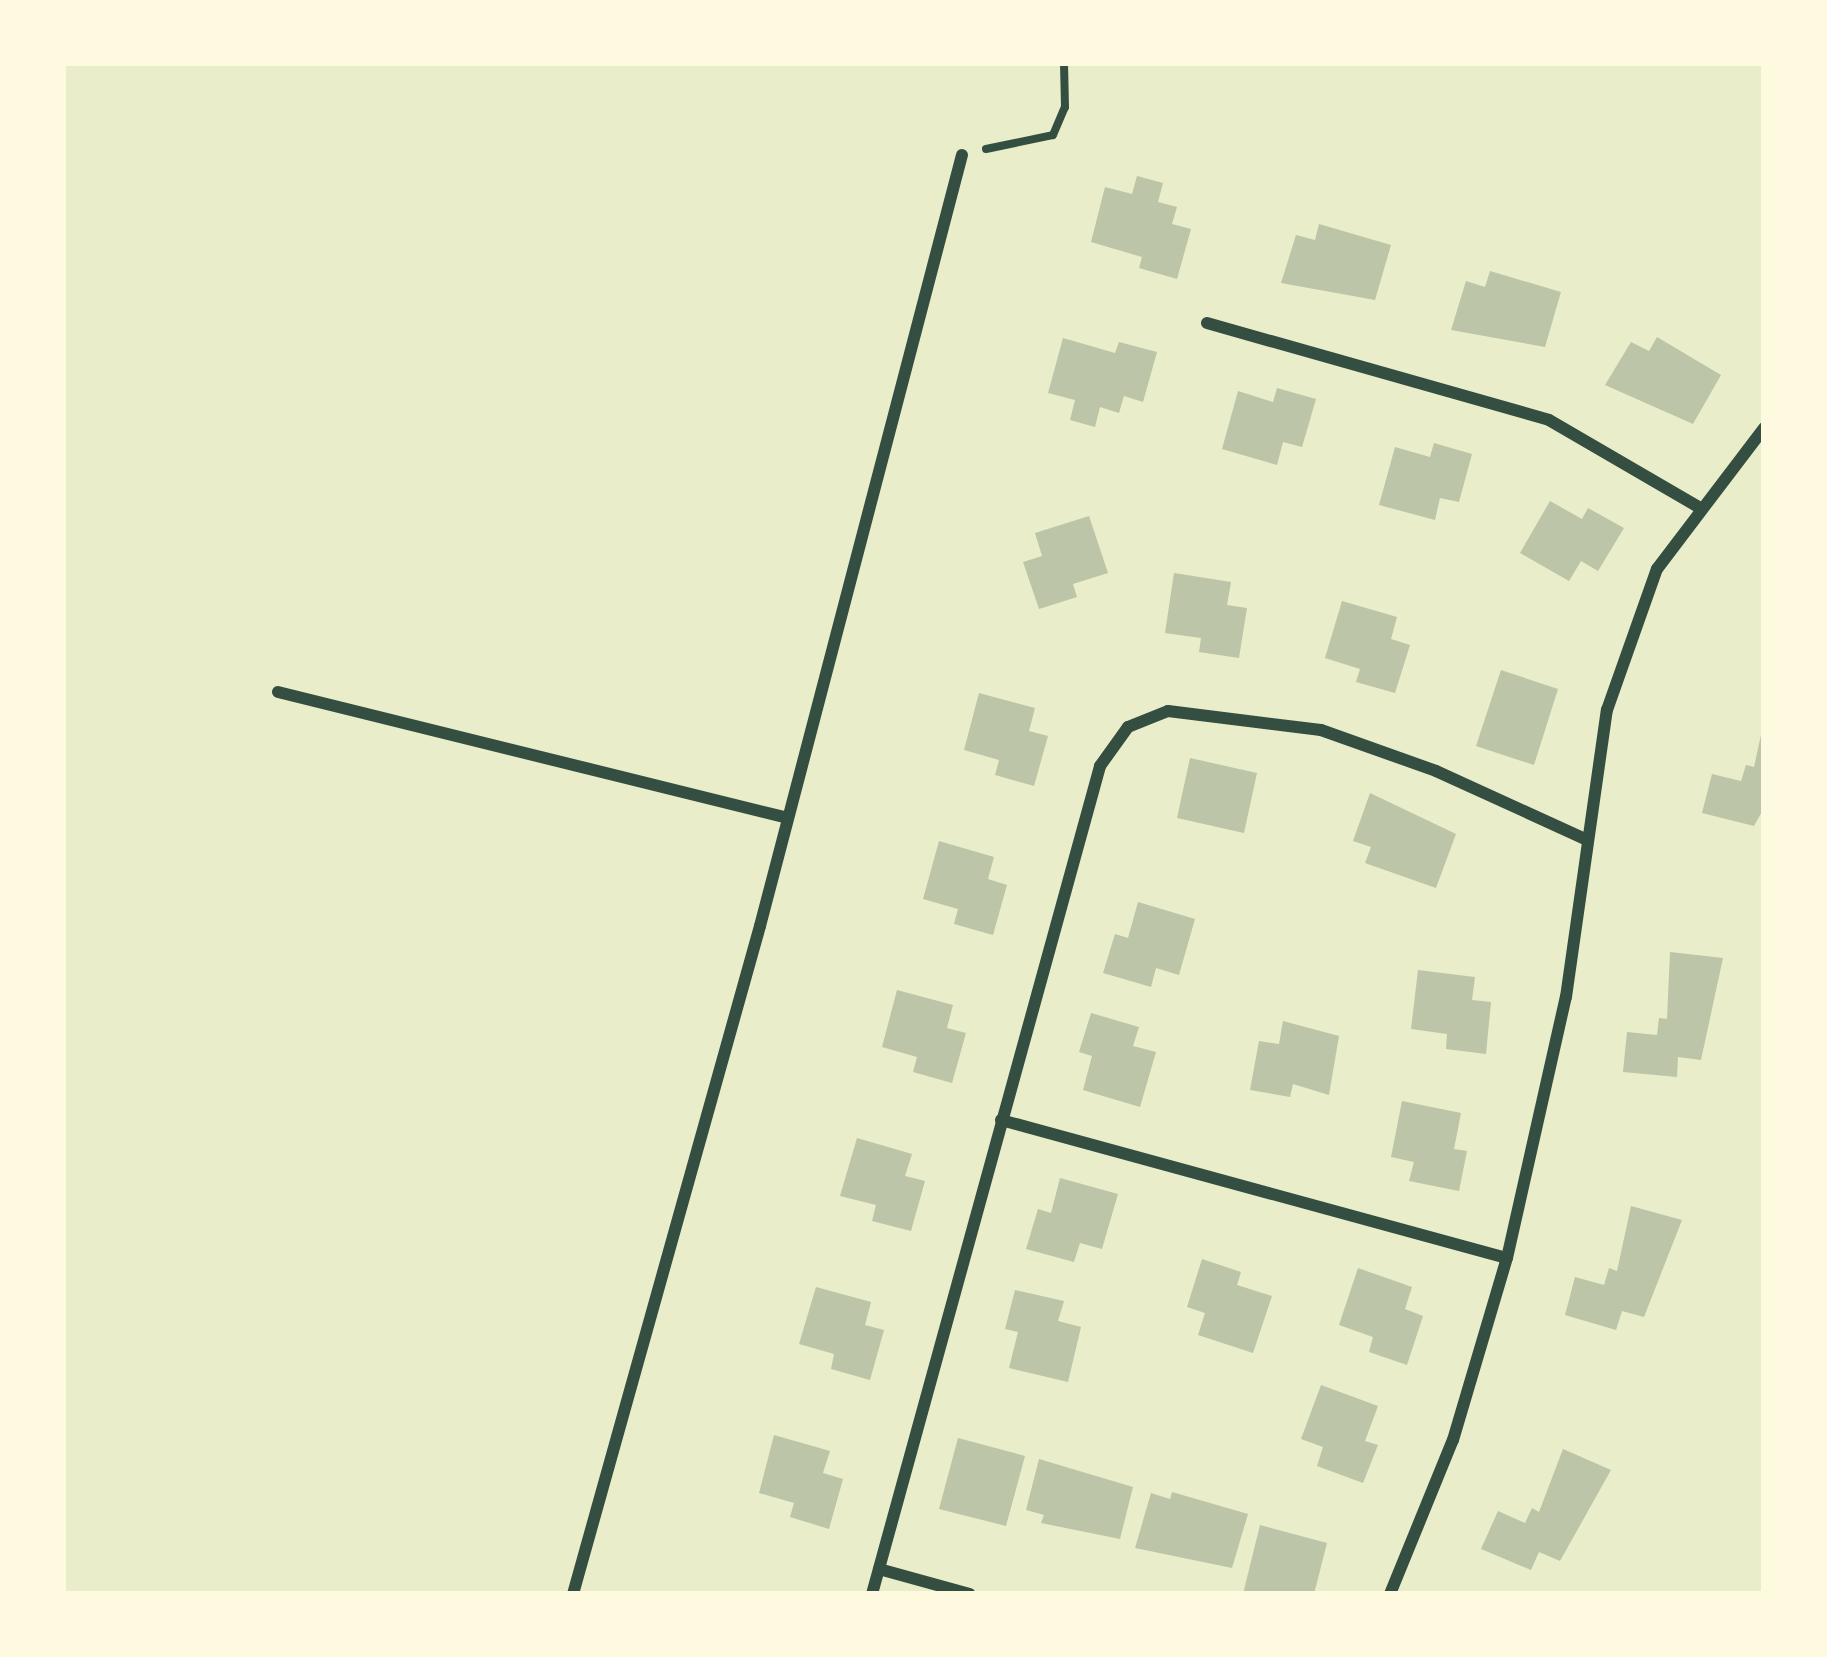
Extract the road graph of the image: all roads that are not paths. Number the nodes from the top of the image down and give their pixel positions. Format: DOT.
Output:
graph roads {
  1 [pos="962,155"];
  2 [pos="1207,323"];
  3 [pos="1764,428"];
  4 [pos="1700,508"];
  5 [pos="278,692"];
  6 [pos="788,818"];
  7 [pos="1583,838"];
  8 [pos="1001,1120"];
  9 [pos="1507,1258"];
  10 [pos="879,1569"];
  11 [pos="573,1594"];
  12 [pos="872,1594"];
  13 [pos="970,1594"];
  14 [pos="1390,1594"];
  1 -- 6 [label="street"];
  2 -- 4 [label="street"];
  3 -- 4 [label="street"];
  4 -- 7 [label="street"];
  5 -- 6 [label="street"];
  6 -- 11 [label="street"];
  7 -- 8 [label="street"];
  7 -- 9 [label="street"];
  8 -- 9 [label="street"];
  8 -- 10 [label="street"];
  9 -- 14 [label="street"];
  10 -- 12 [label="street"];
  10 -- 13 [label="street"];
}
